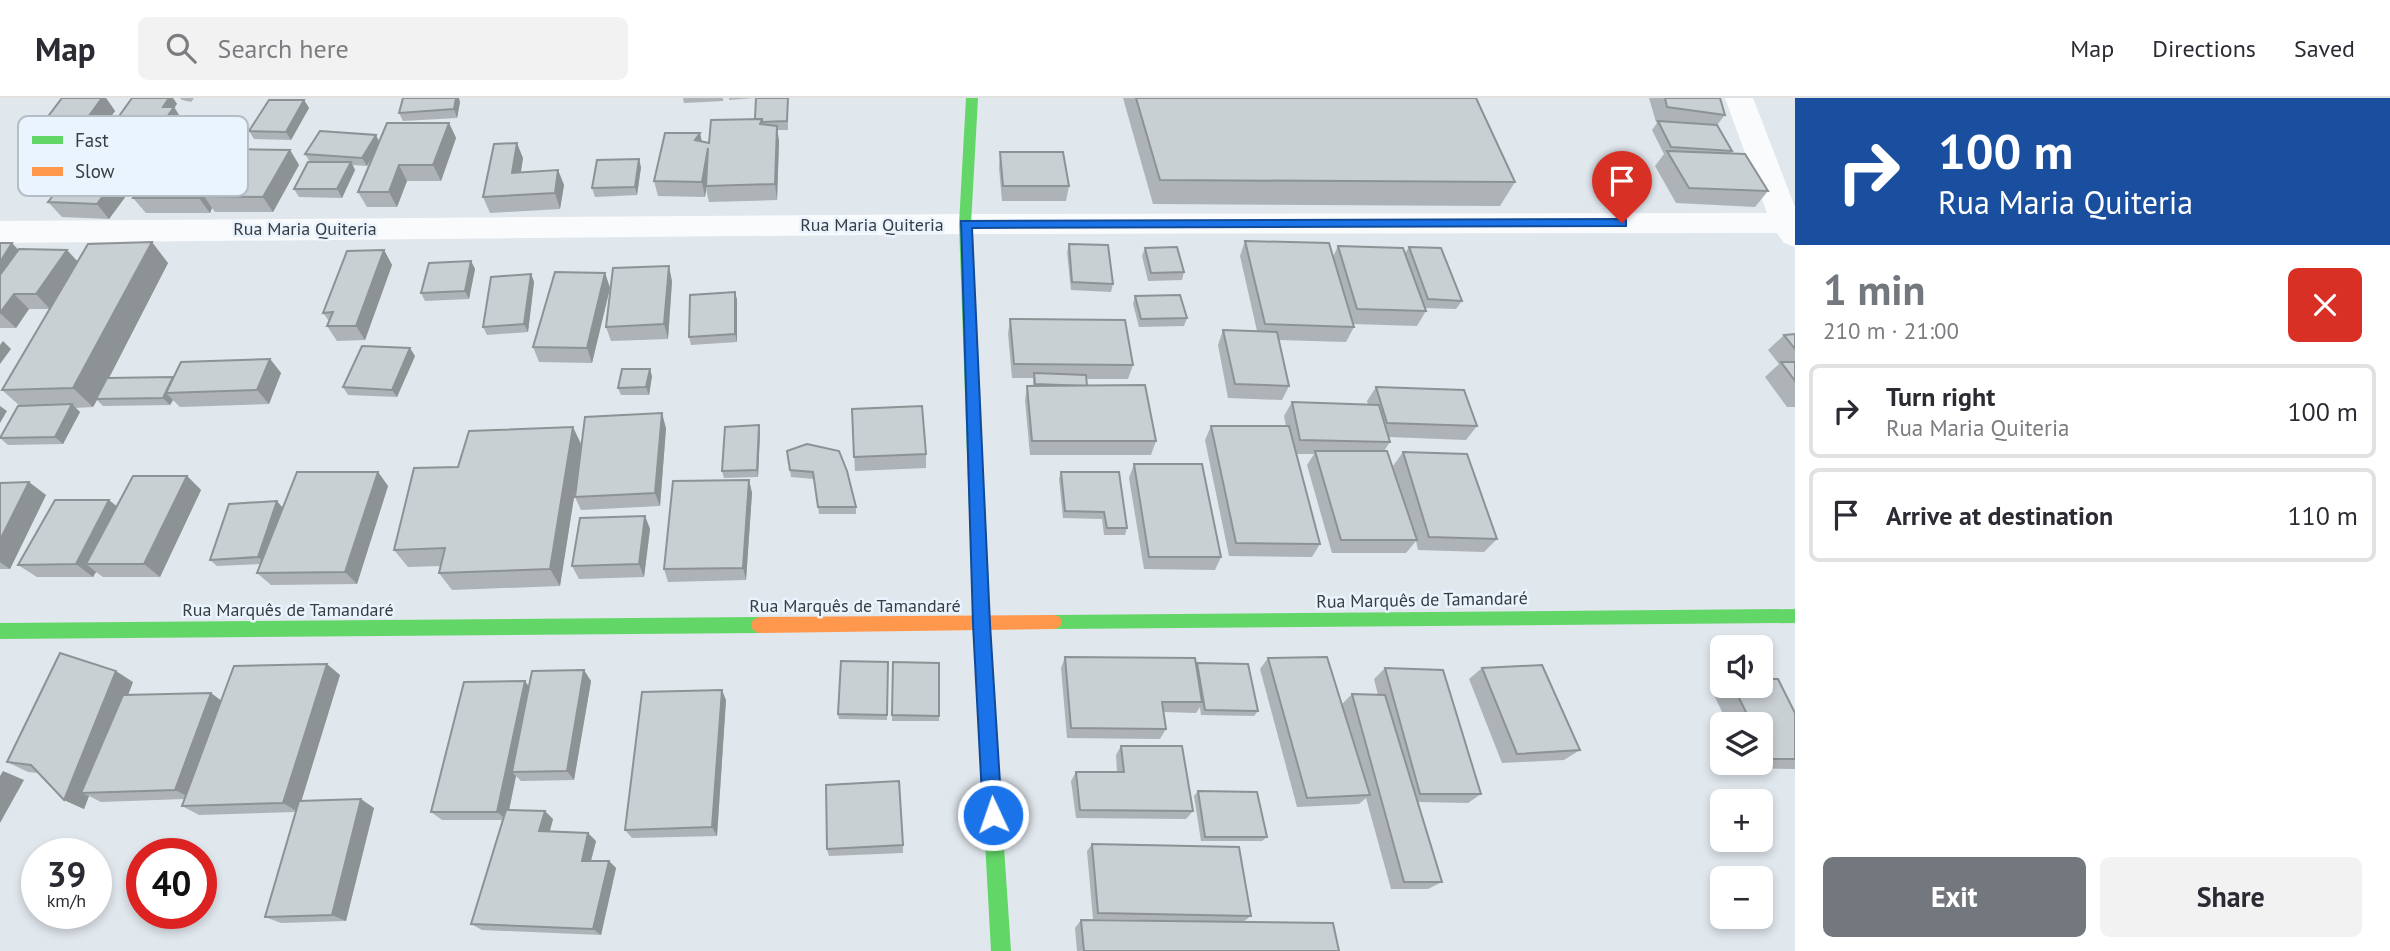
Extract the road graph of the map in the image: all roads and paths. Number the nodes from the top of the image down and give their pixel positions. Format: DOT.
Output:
graph roads {
  1 [pos="972,98"];
  2 [pos="1739,98"];
  3 [pos="965,224"];
  4 [pos="1790,229"];
  5 [pos="0,232"];
  6 [pos="1795,616"];
  7 [pos="981,624"];
  8 [pos="0,631"];
  9 [pos="1001,951"];
  1 -- 3 [label="street"];
  2 -- 4 [label="street"];
  3 -- 4 [label="street, Rua Maria Quiteria"];
  3 -- 5 [label="street, Rua Maria Quiteria"];
  3 -- 7 [label="street"];
  6 -- 7 [label="street, Rua Marquês de Tamandaré"];
  7 -- 8 [label="street, Rua Marquês de Tamandaré"];
  7 -- 9 [label="street"];
}
